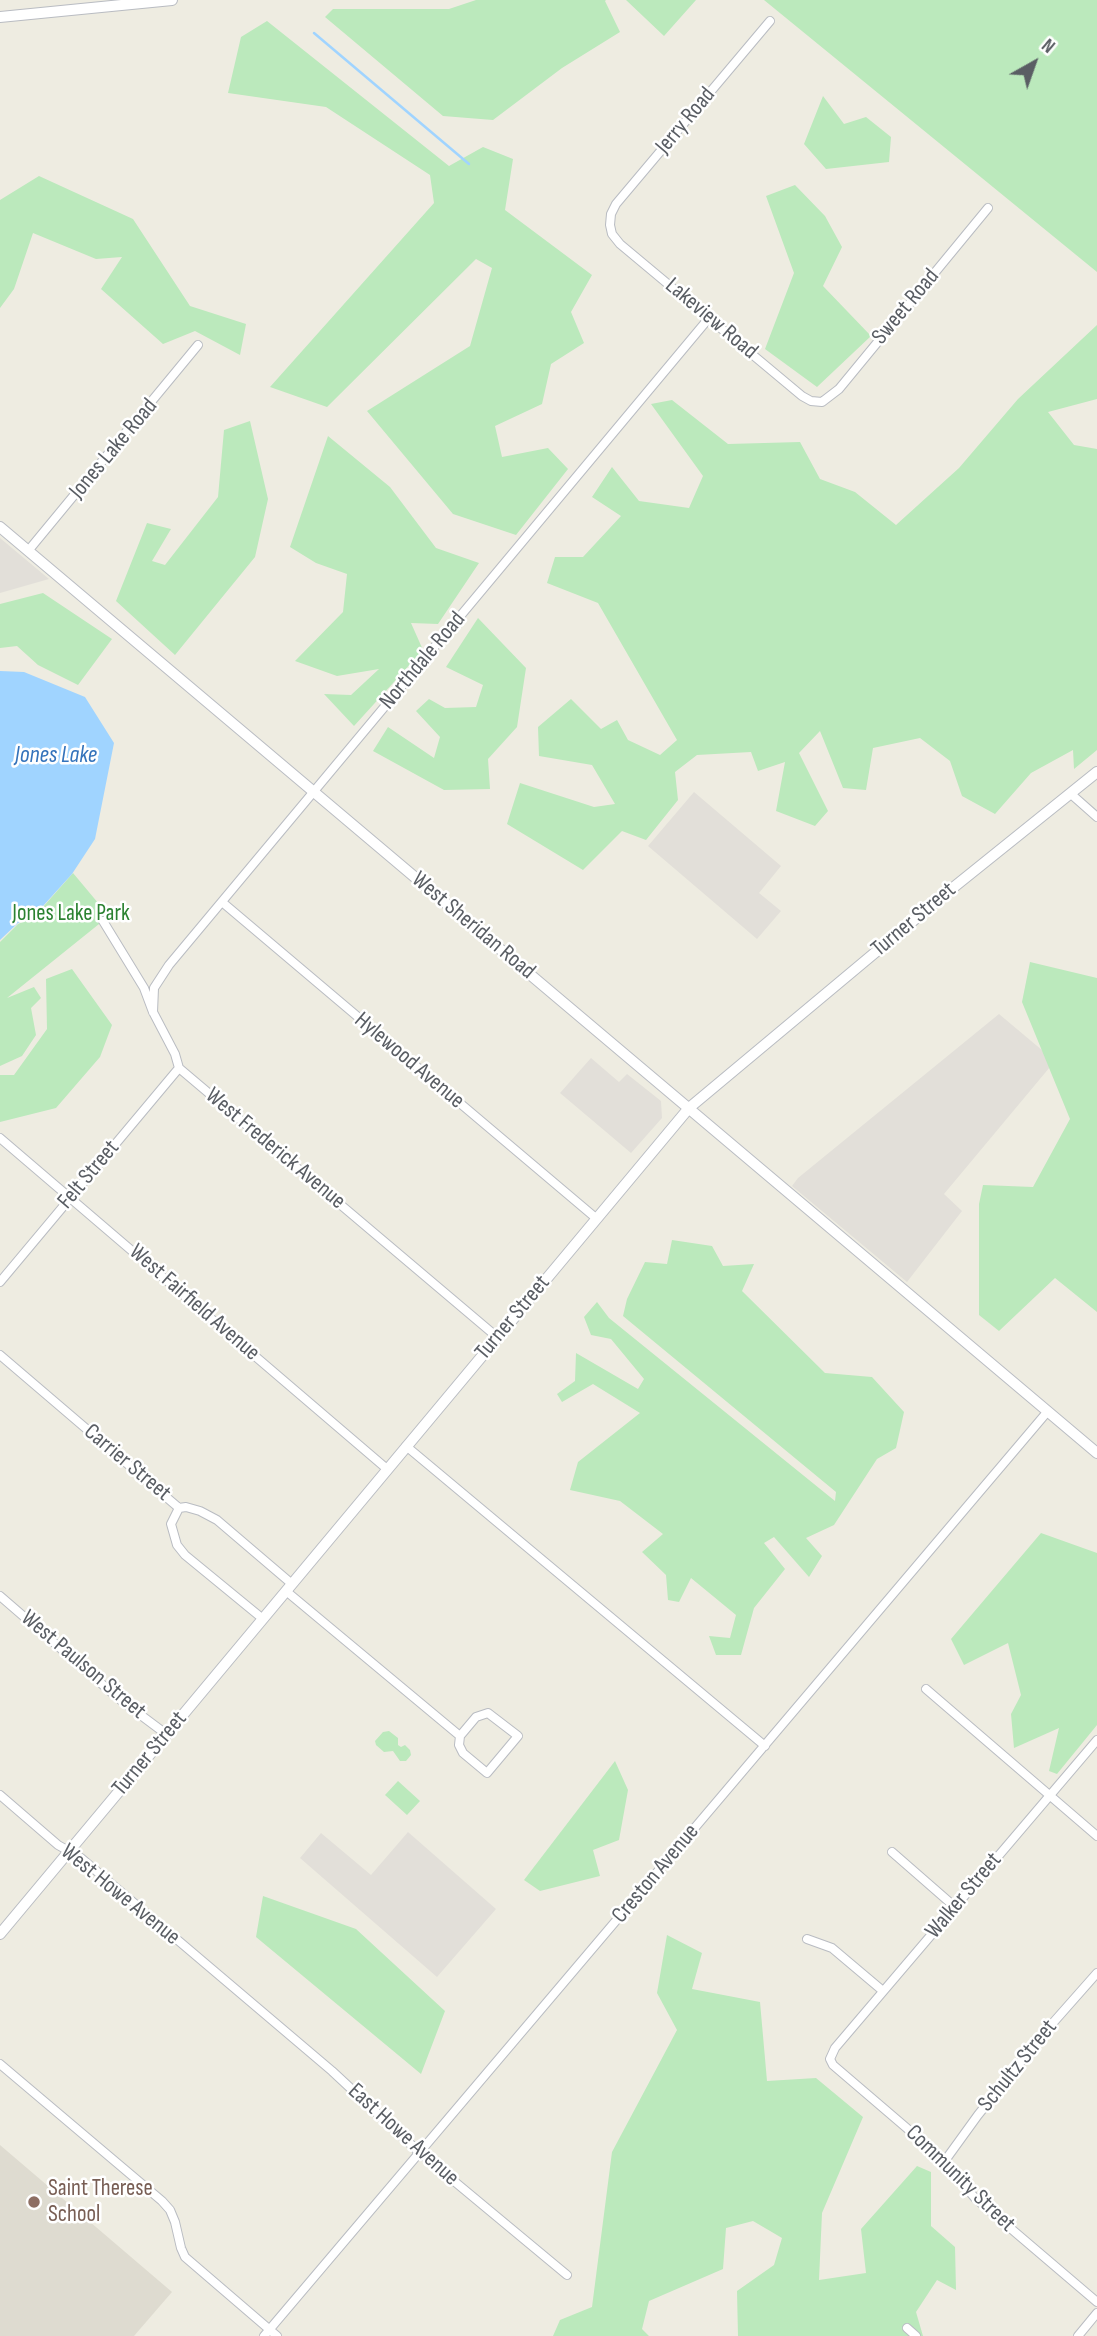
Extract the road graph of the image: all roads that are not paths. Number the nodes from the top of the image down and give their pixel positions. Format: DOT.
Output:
graph roads {
  1 [pos="172,0"];
  2 [pos="103,4"];
  3 [pos="0,18"];
  4 [pos="770,22"];
  5 [pos="988,208"];
  6 [pos="610,225"];
  7 [pos="709,318"];
  8 [pos="198,345"];
  9 [pos="822,402"];
  10 [pos="0,527"];
  11 [pos="28,551"];
  12 [pos="1097,772"];
  13 [pos="314,792"];
  14 [pos="1070,794"];
  15 [pos="1097,817"];
  16 [pos="222,902"];
  17 [pos="103,921"];
  18 [pos="152,1012"];
  19 [pos="179,1068"];
  20 [pos="689,1108"];
  21 [pos="0,1138"];
  22 [pos="70,1197"];
  23 [pos="597,1219"];
  24 [pos="0,1282"];
  25 [pos="497,1337"];
  26 [pos="0,1355"];
  27 [pos="1048,1411"];
  28 [pos="406,1447"];
  29 [pos="1097,1453"];
  30 [pos="387,1469"];
  31 [pos="179,1508"];
  32 [pos="289,1587"];
  33 [pos="0,1596"];
  34 [pos="263,1619"];
  35 [pos="926,1689"];
  36 [pos="166,1734"];
  37 [pos="460,1736"];
  38 [pos="1097,1740"];
  39 [pos="765,1746"];
  40 [pos="0,1795"];
  41 [pos="1049,1796"];
  42 [pos="1097,1836"];
  43 [pos="69,1852"];
  44 [pos="892,1852"];
  45 [pos="955,1907"];
  46 [pos="0,1934"];
  47 [pos="807,1939"];
  48 [pos="1097,1973"];
  49 [pos="883,1991"];
  50 [pos="240,1995"];
  51 [pos="832,2052"];
  52 [pos="0,2064"];
  53 [pos="419,2152"];
  54 [pos="944,2162"];
  55 [pos="567,2275"];
  56 [pos="1097,2302"];
  57 [pos="1097,2313"];
  58 [pos="907,2328"];
  59 [pos="267,2333"];
  60 [pos="277,2336"];
  61 [pos="916,2336"];
  62 [pos="1078,2336"];
  1 -- 2 [label="street"];
  2 -- 3 [label="street"];
  4 -- 6 [label="street, Jerry Road"];
  5 -- 9 [label="street, Sweet Road"];
  6 -- 7 [label="street, Lakeview Road"];
  7 -- 9 [label="street, Lakeview Road"];
  7 -- 13 [label="street, Northdale Road"];
  8 -- 11 [label="street, Jones Lake Road"];
  10 -- 11 [label="street, West Sheridan Road"];
  11 -- 13 [label="street, West Sheridan Road"];
  12 -- 14 [label="street, Turner Street"];
  13 -- 16 [label="street, Northdale Road"];
  13 -- 20 [label="street, West Sheridan Road"];
  14 -- 15 [label="street"];
  14 -- 20 [label="street, Turner Street"];
  16 -- 18 [label="street, Northdale Road"];
  16 -- 23 [label="street, Hylewood Avenue"];
  17 -- 18 [label="street, West Frederick Avenue"];
  18 -- 19 [label="street, West Frederick Avenue"];
  19 -- 22 [label="street, Felt Street"];
  19 -- 25 [label="street, West Frederick Avenue"];
  20 -- 23 [label="street, Turner Street"];
  20 -- 27 [label="street, West Sheridan Road"];
  21 -- 22 [label="street, West Fairfield Avenue"];
  22 -- 24 [label="street, Felt Street"];
  22 -- 30 [label="street, West Fairfield Avenue"];
  23 -- 25 [label="street, Turner Street"];
  25 -- 28 [label="street, Turner Street"];
  26 -- 31 [label="street, Carrier Street"];
  27 -- 29 [label="street, West Sheridan Road"];
  27 -- 39 [label="street, Creston Avenue"];
  28 -- 30 [label="street, Turner Street"];
  28 -- 39 [label="street"];
  30 -- 32 [label="street, Turner Street"];
  31 -- 32 [label="street, Carrier Street"];
  31 -- 34 [label="street"];
  32 -- 34 [label="street, Turner Street"];
  32 -- 37 [label="street, Carrier Street"];
  33 -- 36 [label="street, West Paulson Street"];
  34 -- 36 [label="street, Turner Street"];
  35 -- 41 [label="street"];
  36 -- 43 [label="street, Turner Street"];
  37 -- 37 [label="street"];
  38 -- 41 [label="street, Walker Street"];
  39 -- 53 [label="street, Creston Avenue"];
  40 -- 43 [label="street, West Howe Avenue"];
  41 -- 42 [label="street"];
  41 -- 45 [label="street, Walker Street"];
  43 -- 46 [label="street, Turner Street"];
  43 -- 50 [label="street, West Howe Avenue"];
  44 -- 45 [label="street"];
  45 -- 49 [label="street, Walker Street"];
  47 -- 49 [label="street"];
  48 -- 54 [label="street, Schultz Street"];
  49 -- 51 [label="street, Walker Street"];
  50 -- 53 [label="street, East Howe Avenue"];
  51 -- 54 [label="street, Community Street"];
  52 -- 59 [label="street"];
  53 -- 55 [label="street, East Howe Avenue"];
  53 -- 59 [label="street, Creston Avenue"];
  54 -- 56 [label="street, Community Street"];
  57 -- 62 [label="street"];
  58 -- 61 [label="street"];
  59 -- 60 [label="street"];
}
